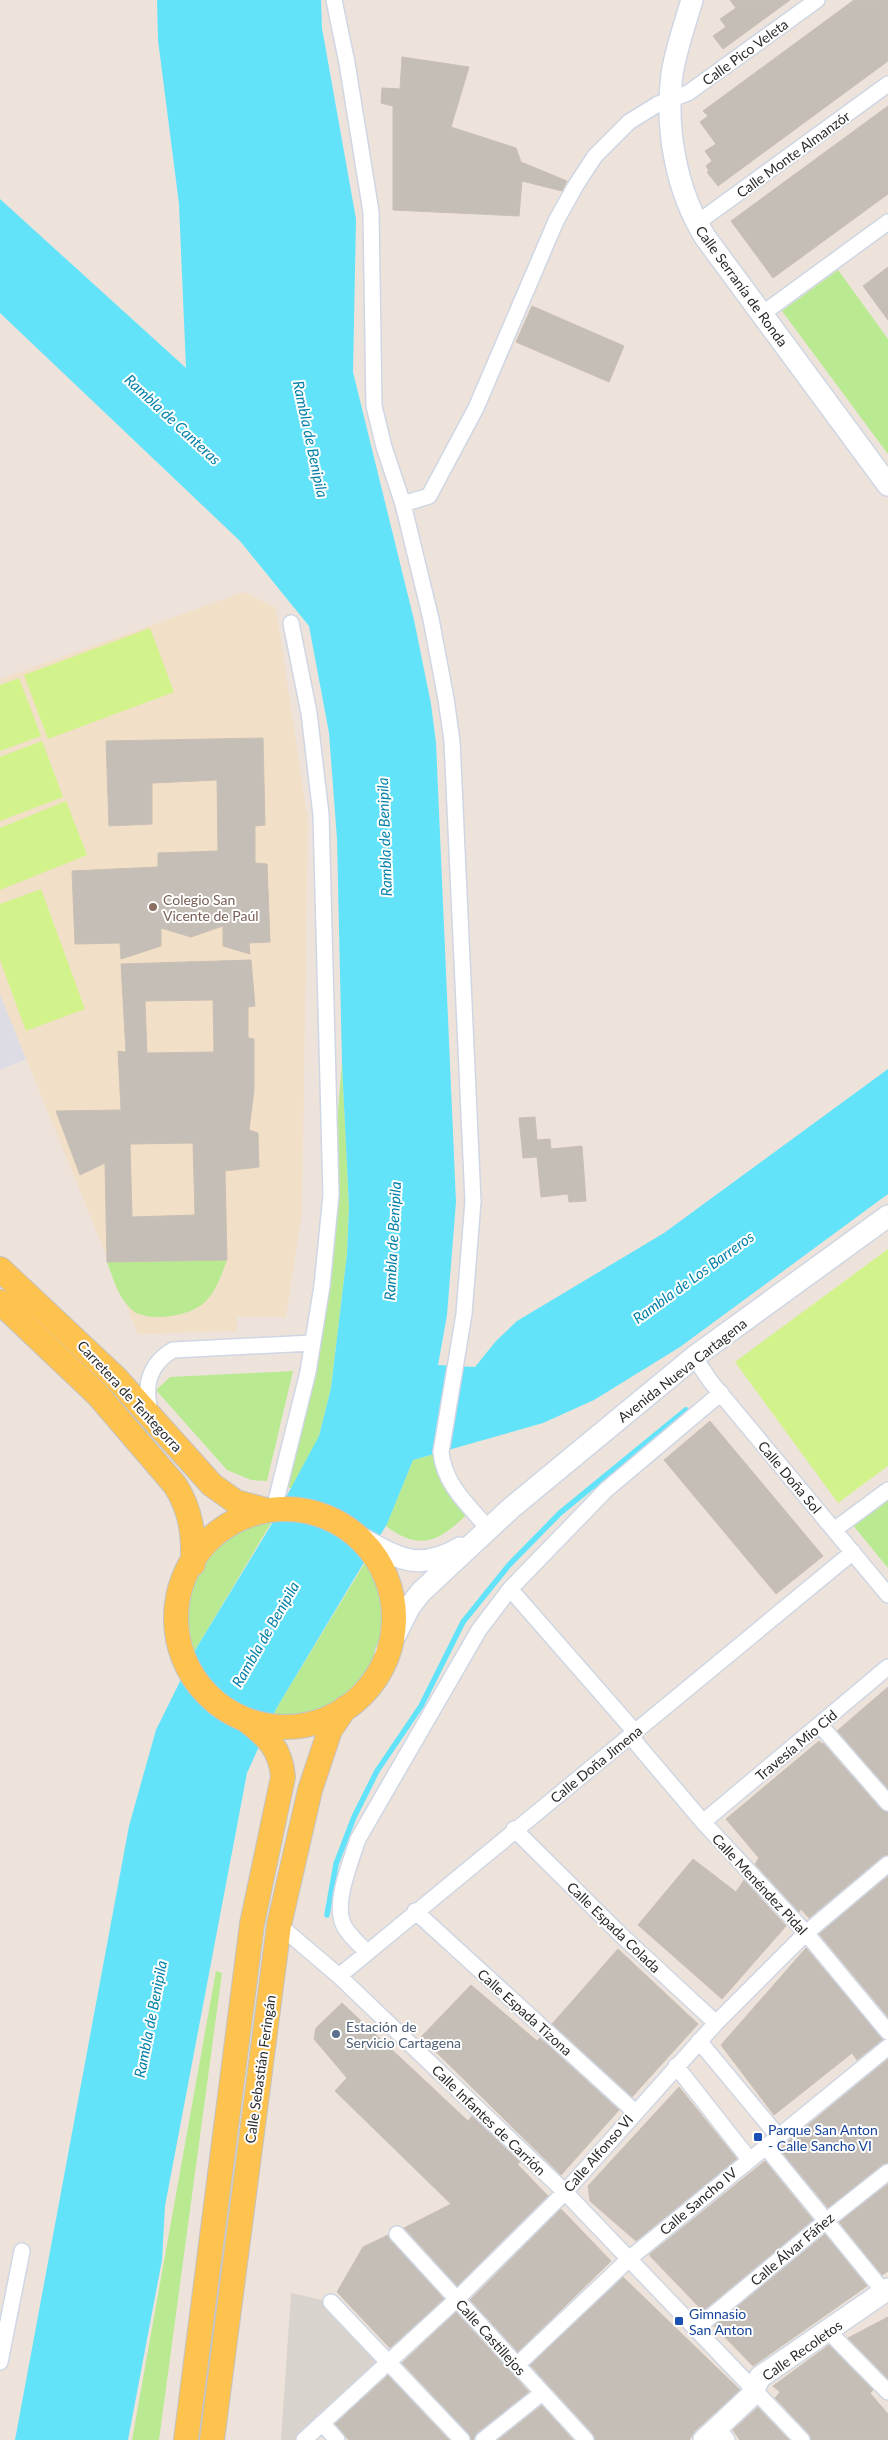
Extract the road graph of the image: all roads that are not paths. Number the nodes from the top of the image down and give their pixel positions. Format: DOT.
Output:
graph roads {
  1 [pos="334,0"];
  2 [pos="692,0"];
  3 [pos="817,0"];
  4 [pos="888,84"];
  5 [pos="670,100"];
  6 [pos="888,222"];
  7 [pos="697,223"];
  8 [pos="762,314"];
  9 [pos="888,485"];
  10 [pos="402,504"];
  11 [pos="290,623"];
  12 [pos="888,1216"];
  13 [pos="0,1269"];
  14 [pos="0,1302"];
  15 [pos="312,1343"];
  16 [pos="694,1358"];
  17 [pos="721,1393"];
  18 [pos="152,1417"];
  19 [pos="888,1490"];
  20 [pos="273,1509"];
  21 [pos="486,1530"];
  22 [pos="834,1530"];
  23 [pos="368,1544"];
  24 [pos="853,1552"];
  25 [pos="193,1564"];
  26 [pos="510,1589"];
  27 [pos="888,1595"];
  28 [pos="386,1653"];
  29 [pos="888,1668"];
  30 [pos="345,1708"];
  31 [pos="820,1725"];
  32 [pos="259,1726"];
  33 [pos="633,1735"];
  34 [pos="888,1804"];
  35 [pos="703,1822"];
  36 [pos="514,1829"];
  37 [pos="888,1864"];
  38 [pos="415,1911"];
  39 [pos="279,1925"];
  40 [pos="806,1933"];
  41 [pos="366,1952"];
  42 [pos="339,1976"];
  43 [pos="716,2023"];
  44 [pos="888,2032"];
  45 [pos="699,2041"];
  46 [pos="888,2048"];
  47 [pos="676,2066"];
  48 [pos="635,2112"];
  49 [pos="778,2136"];
  50 [pos="765,2146"];
  51 [pos="749,2159"];
  52 [pos="888,2172"];
  53 [pos="565,2192"];
  54 [pos="826,2221"];
  55 [pos="397,2234"];
  56 [pos="22,2251"];
  57 [pos="630,2258"];
  58 [pos="886,2291"];
  59 [pos="457,2299"];
  60 [pos="331,2302"];
  61 [pos="697,2328"];
  62 [pos="828,2330"];
  63 [pos="0,2362"];
  64 [pos="388,2362"];
  65 [pos="517,2366"];
  66 [pos="754,2388"];
  67 [pos="888,2392"];
  68 [pos="542,2393"];
  69 [pos="192,2397"];
  70 [pos="322,2424"];
  71 [pos="716,2436"];
  72 [pos="186,2440"];
  73 [pos="194,2440"];
  74 [pos="212,2440"];
  75 [pos="304,2440"];
  76 [pos="337,2440"];
  77 [pos="462,2440"];
  78 [pos="483,2440"];
  79 [pos="586,2440"];
  80 [pos="802,2440"];
  1 -- 10 [label="street"];
  2 -- 5 [label="main road, Calle Serranía de Ronda"];
  3 -- 5 [label="street, Calle Pico Veleta"];
  4 -- 7 [label="street, Calle Monte Almanzór"];
  5 -- 7 [label="main road, Calle Serranía de Ronda"];
  5 -- 10 [label="street, Calle Pico Veleta"];
  6 -- 8 [label="street"];
  7 -- 8 [label="main road, Calle Serranía de Ronda"];
  8 -- 9 [label="main road, Calle Serranía de Ronda"];
  10 -- 21 [label="street"];
  11 -- 15 [label="street"];
  12 -- 16 [label="main road, Avenida Nueva Cartagena"];
  13 -- 18 [label="main road, Carretera de Tentegorra"];
  14 -- 25 [label="main road, Carretera de Tentegorra"];
  15 -- 18 [label="street"];
  15 -- 20 [label="street"];
  16 -- 17 [label="street, Calle Doña Sol"];
  16 -- 21 [label="main road, Avenida Nueva Cartagena"];
  17 -- 22 [label="street, Calle Doña Sol"];
  17 -- 26 [label="street"];
  18 -- 20 [label="main road, Carretera de Tentegorra"];
  19 -- 22 [label="street"];
  20 -- 23 [label="main road, Carretera de Tentegorra"];
  20 -- 25 [label="main road"];
  21 -- 23 [label="main road, Avenida Nueva Cartagena"];
  21 -- 28 [label="main road, Avenida Nueva Cartagena"];
  22 -- 24 [label="street, Calle Doña Sol"];
  23 -- 28 [label="main road"];
  24 -- 27 [label="street, Calle Doña Sol"];
  24 -- 33 [label="street, Calle Doña Jimena"];
  25 -- 32 [label="main road"];
  26 -- 33 [label="street, Calle Menéndez Pidal"];
  26 -- 41 [label="street"];
  28 -- 30 [label="main road"];
  29 -- 31 [label="street, Travesía Mio Cid"];
  30 -- 32 [label="main road"];
  30 -- 39 [label="main road, Calle Sebastián Feringán"];
  31 -- 34 [label="street"];
  31 -- 35 [label="street, Travesía Mio Cid"];
  32 -- 69 [label="main road, Calle Sebastián Feringán"];
  33 -- 35 [label="street, Calle Menéndez Pidal"];
  33 -- 36 [label="street, Calle Doña Jimena"];
  35 -- 40 [label="street, Calle Menéndez Pidal"];
  36 -- 38 [label="street, Calle Doña Jimena"];
  36 -- 43 [label="street, Calle Espada Colada"];
  37 -- 40 [label="street, Calle Alfonso VI"];
  38 -- 41 [label="street, Calle Doña Jimena"];
  38 -- 48 [label="street, Calle Espada Tizona"];
  39 -- 42 [label="street, Calle Infantes de Carrión"];
  39 -- 74 [label="main road, Calle Sebastián Feringán"];
  40 -- 43 [label="street, Calle Alfonso VI"];
  40 -- 44 [label="street, Calle Menéndez Pidal"];
  41 -- 42 [label="street, Calle Doña Jimena"];
  42 -- 53 [label="street, Calle Infantes de Carrión"];
  43 -- 45 [label="street, Calle Alfonso VI"];
  45 -- 47 [label="street, Calle Alfonso VI"];
  45 -- 49 [label="street"];
  46 -- 49 [label="street, Calle Sancho IV"];
  47 -- 48 [label="street, Calle Alfonso VI"];
  47 -- 51 [label="street"];
  48 -- 53 [label="street, Calle Alfonso VI"];
  49 -- 50 [label="street, Calle Sancho IV"];
  50 -- 51 [label="street, Calle Sancho IV"];
  50 -- 54 [label="street"];
  51 -- 57 [label="street, Calle Sancho IV"];
  52 -- 54 [label="street, Calle Álvar Fáñez"];
  53 -- 57 [label="street, Calle Infantes de Carrión"];
  53 -- 59 [label="street, Calle Alfonso VI"];
  54 -- 58 [label="street"];
  54 -- 61 [label="street, Calle Álvar Fáñez"];
  55 -- 59 [label="street, Calle Castillejos"];
  56 -- 63 [label="street"];
  57 -- 61 [label="street, Calle Infantes de Carrión"];
  57 -- 65 [label="street, Calle Sancho IV"];
  58 -- 62 [label="main road, Calle Recoletos"];
  59 -- 64 [label="street, Calle Alfonso VI"];
  59 -- 65 [label="street, Calle Castillejos"];
  60 -- 64 [label="street"];
  61 -- 66 [label="street, Calle Infantes de Carrión"];
  62 -- 66 [label="main road, Calle Recoletos"];
  62 -- 67 [label="street"];
  64 -- 70 [label="street, Calle Alfonso VI"];
  64 -- 77 [label="street"];
  65 -- 68 [label="street, Calle Castillejos"];
  66 -- 71 [label="main road, Calle Recoletos"];
  66 -- 80 [label="street, Calle Infantes de Carrión"];
  68 -- 78 [label="street"];
  68 -- 79 [label="street, Calle Castillejos"];
  69 -- 72 [label="main road, Calle Sebastián Feringán"];
  69 -- 73 [label="main road"];
  70 -- 75 [label="street, Calle Alfonso VI"];
  70 -- 76 [label="street"];
}
